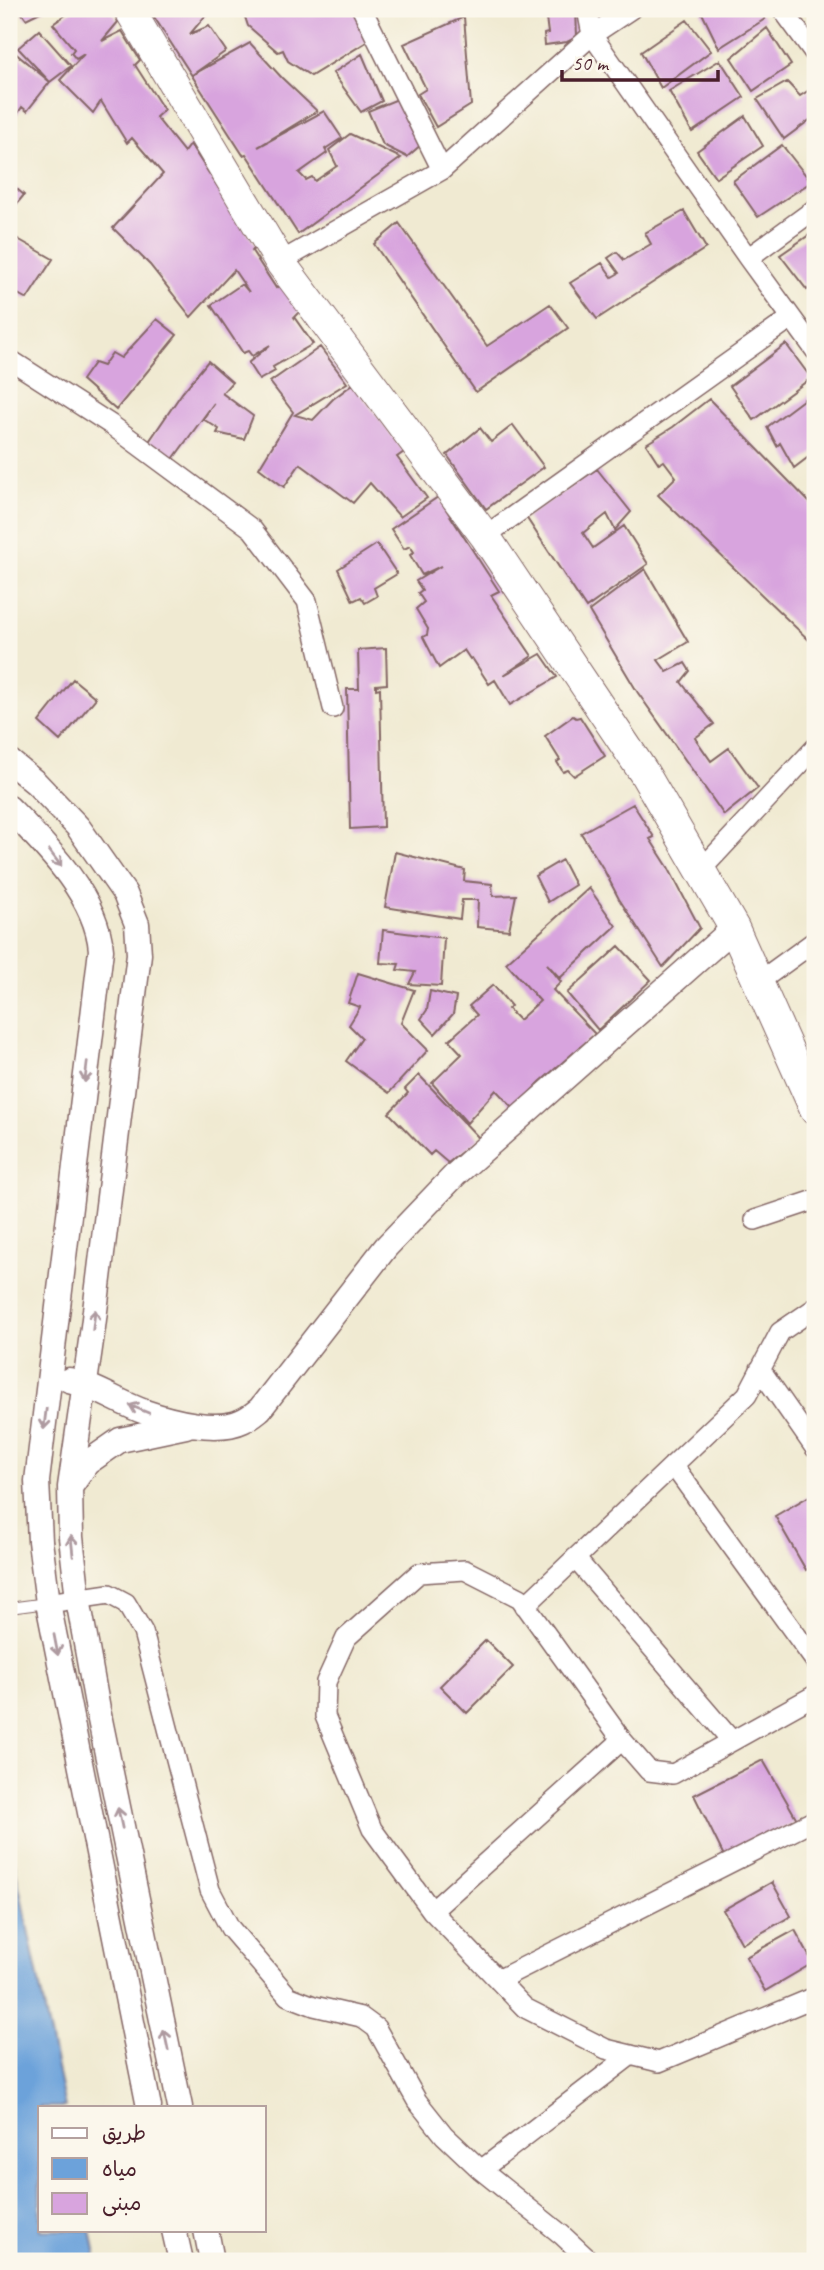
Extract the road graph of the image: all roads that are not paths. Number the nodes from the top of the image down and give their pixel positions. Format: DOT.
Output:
graph roads {
  1 [pos="129,9"];
  2 [pos="362,9"];
  3 [pos="587,9"];
  4 [pos="631,9"];
  5 [pos="782,9"];
  6 [pos="592,35"];
  7 [pos="815,54"];
  8 [pos="442,170"];
  9 [pos="815,209"];
  10 [pos="748,258"];
  11 [pos="280,262"];
  12 [pos="792,318"];
  13 [pos="815,350"];
  14 [pos="9,359"];
  15 [pos="485,536"];
  16 [pos="333,708"];
  17 [pos="815,748"];
  18 [pos="9,761"];
  19 [pos="9,808"];
  20 [pos="700,871"];
  21 [pos="734,928"];
  22 [pos="815,941"];
  23 [pos="757,983"];
  24 [pos="815,1110"];
  25 [pos="815,1200"];
  26 [pos="755,1220"];
  27 [pos="815,1308"];
  28 [pos="760,1369"];
  29 [pos="50,1376"];
  30 [pos="84,1384"];
  31 [pos="197,1424"];
  32 [pos="815,1448"];
  33 [pos="673,1465"];
  34 [pos="70,1487"];
  35 [pos="575,1558"];
  36 [pos="78,1599"];
  37 [pos="47,1603"];
  38 [pos="525,1606"];
  39 [pos="9,1608"];
  40 [pos="815,1661"];
  41 [pos="815,1695"];
  42 [pos="622,1740"];
  43 [pos="732,1741"];
  44 [pos="815,1831"];
  45 [pos="432,1911"];
  46 [pos="498,1980"];
  47 [pos="815,1997"];
  48 [pos="631,2055"];
  49 [pos="149,2106"];
  50 [pos="180,2106"];
  51 [pos="481,2170"];
  52 [pos="174,2232"];
  53 [pos="206,2232"];
  54 [pos="181,2261"];
  55 [pos="212,2261"];
  56 [pos="590,2261"];
  1 -- 11 [label="main road"];
  2 -- 8 [label="street"];
  3 -- 6 [label="street"];
  4 -- 6 [label="street"];
  5 -- 7 [label="street"];
  6 -- 8 [label="street"];
  6 -- 10 [label="street"];
  8 -- 11 [label="street"];
  9 -- 10 [label="street"];
  10 -- 12 [label="street"];
  11 -- 15 [label="main road"];
  12 -- 13 [label="street"];
  12 -- 15 [label="street"];
  14 -- 16 [label="street"];
  15 -- 20 [label="main road"];
  17 -- 20 [label="street"];
  30 -- 18 [label="street, one-way"];
  19 -- 29 [label="street, one-way"];
  20 -- 21 [label="main road"];
  21 -- 23 [label="main road"];
  21 -- 31 [label="street"];
  22 -- 23 [label="street"];
  23 -- 24 [label="main road"];
  25 -- 26 [label="street"];
  27 -- 28 [label="street"];
  28 -- 32 [label="street"];
  28 -- 33 [label="street"];
  29 -- 30 [label="street"];
  29 -- 37 [label="street, one-way"];
  31 -- 30 [label="street, one-way"];
  30 -- 34 [label="street"];
  31 -- 34 [label="street"];
  33 -- 35 [label="street"];
  33 -- 40 [label="street"];
  36 -- 34 [label="street, one-way"];
  35 -- 38 [label="street"];
  35 -- 43 [label="street"];
  36 -- 37 [label="street"];
  50 -- 36 [label="street, one-way"];
  36 -- 51 [label="street"];
  37 -- 39 [label="lane"];
  37 -- 49 [label="street, one-way"];
  38 -- 42 [label="street"];
  38 -- 45 [label="street"];
  41 -- 43 [label="street"];
  42 -- 43 [label="street"];
  42 -- 45 [label="street"];
  44 -- 46 [label="street"];
  45 -- 46 [label="street"];
  46 -- 48 [label="street"];
  47 -- 48 [label="street"];
  48 -- 51 [label="street"];
  51 -- 56 [label="street"];
  52 -- 54 [label="street"];
  53 -- 55 [label="street"];
}
